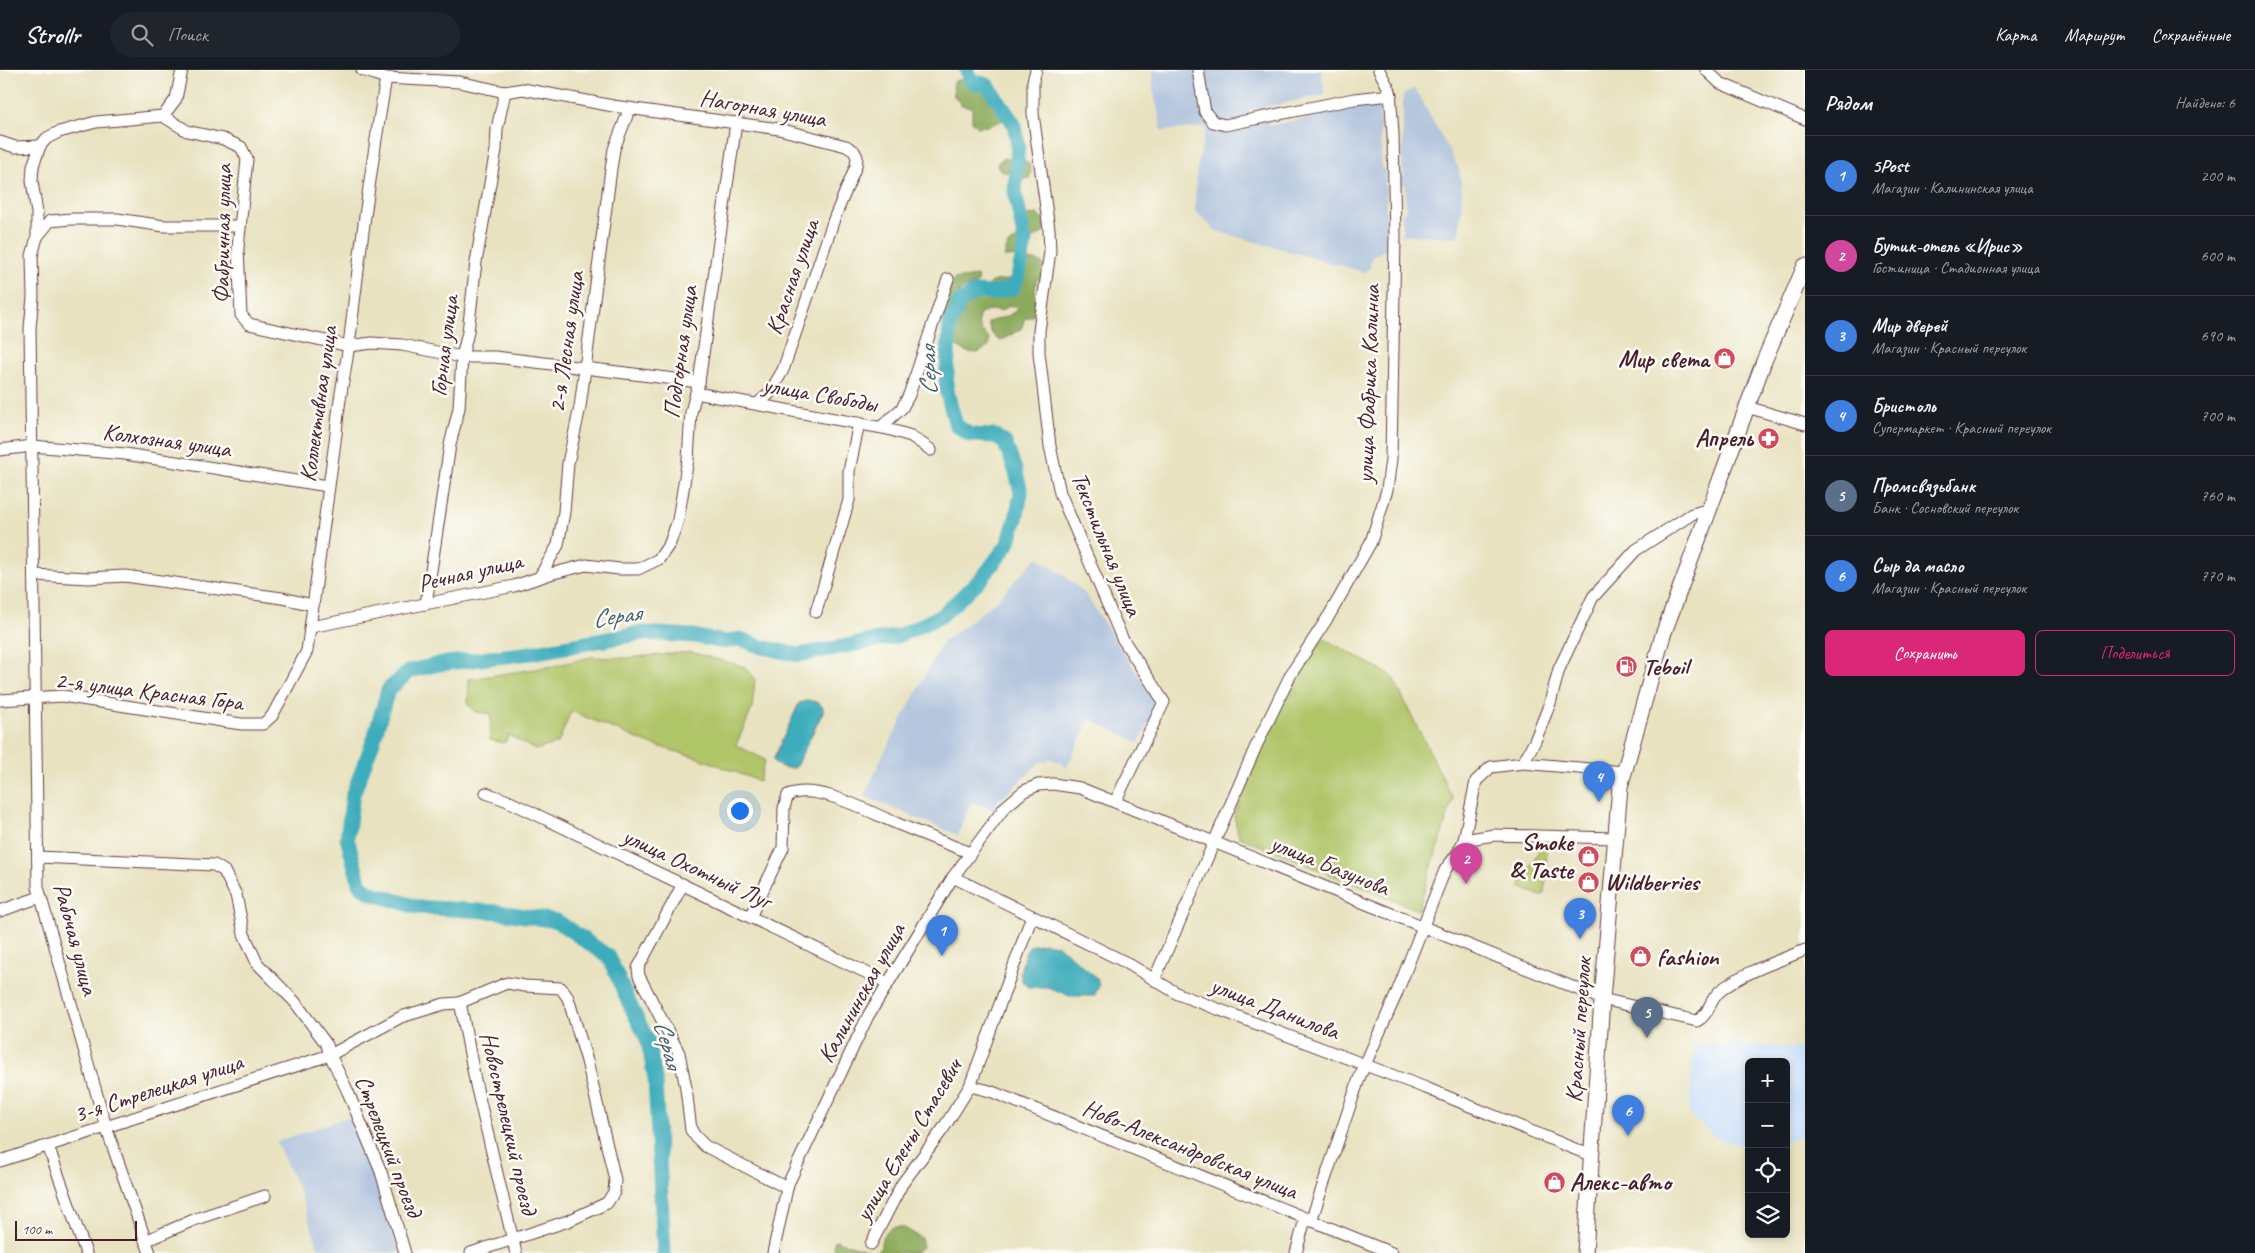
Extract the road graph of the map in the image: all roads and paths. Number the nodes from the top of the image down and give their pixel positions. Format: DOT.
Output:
graph roads {
  1 [pos="182,70"];
  2 [pos="362,70"];
  3 [pos="1036,70"];
  4 [pos="1198,70"];
  5 [pos="1379,70"];
  6 [pos="1706,70"];
  7 [pos="386,78"];
  8 [pos="505,92"];
  9 [pos="1391,95"];
  10 [pos="630,108"];
  11 [pos="163,116"];
  12 [pos="1805,119"];
  13 [pos="736,123"];
  14 [pos="0,142"];
  15 [pos="40,146"];
  16 [pos="857,157"];
  17 [pos="240,226"];
  18 [pos="37,237"];
  19 [pos="1805,266"];
  20 [pos="948,279"];
  21 [pos="249,324"];
  22 [pos="349,346"];
  23 [pos="462,356"];
  24 [pos="584,367"];
  25 [pos="698,387"];
  26 [pos="757,404"];
  27 [pos="1747,407"];
  28 [pos="859,423"];
  29 [pos="1805,424"];
  30 [pos="881,427"];
  31 [pos="32,446"];
  32 [pos="0,450"];
  33 [pos="931,450"];
  34 [pos="328,486"];
  35 [pos="1710,509"];
  36 [pos="638,569"];
  37 [pos="34,575"];
  38 [pos="538,578"];
  39 [pos="426,604"];
  40 [pos="313,605"];
  41 [pos="816,612"];
  42 [pos="311,626"];
  43 [pos="0,700"];
  44 [pos="36,700"];
  45 [pos="264,724"];
  46 [pos="1522,763"];
  47 [pos="1624,772"];
  48 [pos="1038,785"];
  49 [pos="486,793"];
  50 [pos="1115,802"];
  51 [pos="1616,838"];
  52 [pos="1464,840"];
  53 [pos="1214,842"];
  54 [pos="970,853"];
  55 [pos="38,858"];
  56 [pos="953,876"];
  57 [pos="683,884"];
  58 [pos="40,897"];
  59 [pos="0,911"];
  60 [pos="1032,916"];
  61 [pos="750,917"];
  62 [pos="1422,925"];
  63 [pos="1805,950"];
  64 [pos="1154,980"];
  65 [pos="888,982"];
  66 [pos="1602,999"];
  67 [pos="459,1004"];
  68 [pos="330,1055"];
  69 [pos="1366,1065"];
  70 [pos="970,1086"];
  71 [pos="106,1127"];
  72 [pos="48,1146"];
  73 [pos="1592,1156"];
  74 [pos="1,1159"];
  75 [pos="787,1188"];
  76 [pos="265,1196"];
  77 [pos="1308,1220"];
  78 [pos="513,1238"];
  79 [pos="145,1241"];
  80 [pos="871,1244"];
  81 [pos="86,1253"];
  82 [pos="150,1253"];
  83 [pos="405,1253"];
  84 [pos="471,1253"];
  85 [pos="516,1253"];
  86 [pos="773,1253"];
  87 [pos="1296,1253"];
  88 [pos="1392,1253"];
  89 [pos="1586,1253"];
  1 -- 11 [label="street"];
  2 -- 7 [label="street, Нагорная улица"];
  3 -- 50 [label="street, Текстильная улица"];
  4 -- 9 [label="street"];
  5 -- 9 [label="street, улица Фабрика Калиниа"];
  6 -- 12 [label="street"];
  7 -- 8 [label="street, Нагорная улица"];
  7 -- 22 [label="street, Коллективная улица"];
  8 -- 10 [label="street, Нагорная улица"];
  8 -- 23 [label="street, Горная улица"];
  9 -- 53 [label="street, улица Фабрика Калиниа"];
  10 -- 13 [label="street, Нагорная улица"];
  10 -- 24 [label="street, 2-я Лесная улица"];
  11 -- 15 [label="street"];
  11 -- 17 [label="street, Фабричная улица"];
  13 -- 16 [label="street, Нагорная улица"];
  13 -- 25 [label="street, Подгорная улица"];
  14 -- 15 [label="street"];
  15 -- 18 [label="street, Рабочая улица"];
  16 -- 26 [label="street, Красная улица"];
  17 -- 18 [label="street"];
  17 -- 21 [label="street, Фабричная улица"];
  18 -- 31 [label="street, Рабочая улица"];
  19 -- 27 [label="main road, Красный переулок"];
  20 -- 30 [label="street"];
  21 -- 22 [label="street, улица Свободы"];
  22 -- 23 [label="street, улица Свободы"];
  22 -- 34 [label="street, Коллективная улица"];
  23 -- 24 [label="street, улица Свободы"];
  23 -- 39 [label="street, Горная улица"];
  24 -- 25 [label="street, улица Свободы"];
  24 -- 38 [label="street, 2-я Лесная улица"];
  25 -- 26 [label="street, улица Свободы"];
  25 -- 36 [label="street, Подгорная улица"];
  26 -- 28 [label="street, улица Свободы"];
  27 -- 29 [label="street"];
  27 -- 35 [label="main road, Красный переулок"];
  28 -- 30 [label="street, улица Свободы"];
  28 -- 41 [label="street"];
  30 -- 33 [label="street, улица Свободы"];
  31 -- 32 [label="street, Колхозная улица"];
  31 -- 34 [label="street, Колхозная улица"];
  31 -- 37 [label="street, Рабочая улица"];
  34 -- 40 [label="street, Коллективная улица"];
  35 -- 46 [label="street"];
  35 -- 47 [label="main road, Красный переулок"];
  36 -- 38 [label="street, Речная улица"];
  37 -- 40 [label="street"];
  37 -- 44 [label="street, Рабочая улица"];
  38 -- 39 [label="street, Речная улица"];
  39 -- 42 [label="street, Речная улица"];
  40 -- 42 [label="street, Коллективная улица"];
  42 -- 45 [label="street, Коллективная улица"];
  43 -- 44 [label="street, 2-я улица Красная Гора"];
  44 -- 45 [label="street, 2-я улица Красная Гора"];
  44 -- 55 [label="street, Рабочая улица"];
  46 -- 47 [label="street"];
  46 -- 52 [label="street"];
  47 -- 51 [label="main road, Красный переулок"];
  48 -- 50 [label="street, улица Базунова"];
  48 -- 54 [label="street, Калининская улица"];
  49 -- 57 [label="street, улица Охотный Луг"];
  50 -- 53 [label="street, улица Базунова"];
  51 -- 52 [label="street"];
  51 -- 66 [label="main road, Красный переулок"];
  52 -- 62 [label="street"];
  53 -- 62 [label="street, улица Базунова"];
  53 -- 64 [label="street, улица Фабрика Калиниа"];
  54 -- 56 [label="street, Калининская улица"];
  54 -- 61 [label="street"];
  55 -- 58 [label="street, Рабочая улица"];
  55 -- 68 [label="street, Стрелецкий проезд"];
  56 -- 60 [label="street, улица Данилова"];
  56 -- 65 [label="street, Калининская улица"];
  57 -- 61 [label="street, улица Охотный Луг"];
  57 -- 75 [label="street"];
  58 -- 59 [label="street"];
  58 -- 71 [label="street, Рабочая улица"];
  60 -- 64 [label="street, улица Данилова"];
  60 -- 70 [label="street, улица Елены Стасевич"];
  61 -- 65 [label="street, улица Охотный Луг"];
  62 -- 66 [label="street, улица Базунова"];
  62 -- 69 [label="street"];
  63 -- 66 [label="street, улица Базунова"];
  64 -- 69 [label="street, улица Данилова"];
  65 -- 75 [label="street, Калининская улица"];
  66 -- 73 [label="main road, Красный переулок"];
  67 -- 68 [label="street, 3-я Стрелецкая улица"];
  67 -- 78 [label="street, Новострелецкий проезд"];
  67 -- 78 [label="street, 3-я Стрелецкая улица"];
  68 -- 71 [label="street, 3-я Стрелецкая улица"];
  68 -- 83 [label="street, Стрелецкий проезд"];
  69 -- 73 [label="street, улица Данилова"];
  69 -- 77 [label="street"];
  70 -- 77 [label="street, Ново-Александровская улица"];
  70 -- 80 [label="street, улица Елены Стасевич"];
  71 -- 72 [label="street, 3-я Стрелецкая улица"];
  71 -- 79 [label="street, Рабочая улица"];
  72 -- 74 [label="street, 3-я Стрелецкая улица"];
  72 -- 81 [label="street"];
  73 -- 89 [label="main road, Красный переулок"];
  75 -- 86 [label="street, Калининская улица"];
  76 -- 79 [label="street"];
  77 -- 87 [label="street"];
  77 -- 88 [label="street, Ново-Александровская улица"];
  78 -- 84 [label="street"];
  78 -- 85 [label="street, Новострелецкий проезд"];
  79 -- 82 [label="street, Рабочая улица"];
}
